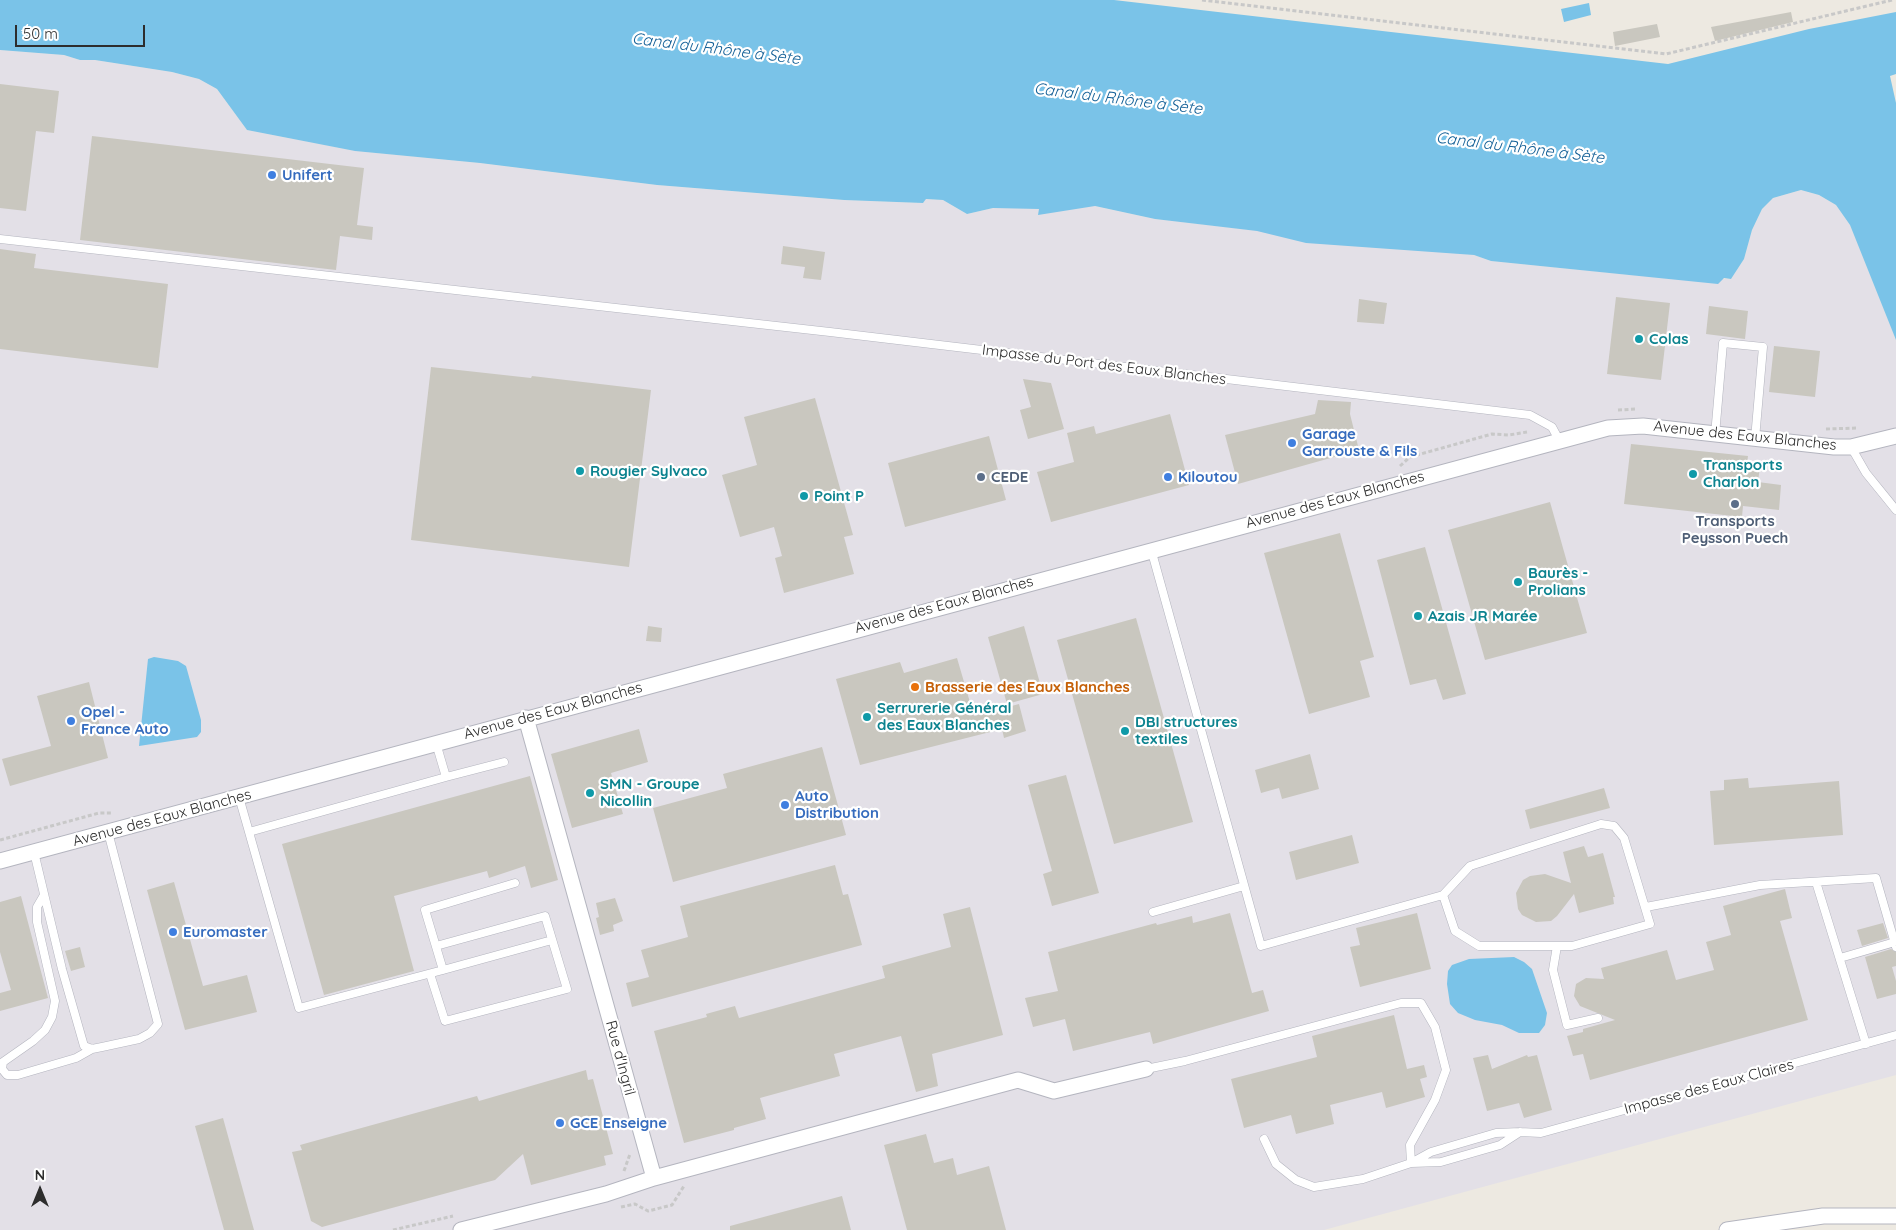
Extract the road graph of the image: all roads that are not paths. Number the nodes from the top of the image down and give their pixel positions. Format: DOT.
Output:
graph roads {
  1 [pos="0,239"];
  2 [pos="1715,435"];
  3 [pos="1896,436"];
  4 [pos="1754,439"];
  5 [pos="1560,440"];
  6 [pos="1851,447"];
  7 [pos="1896,510"];
  8 [pos="1152,549"];
  9 [pos="526,718"];
  10 [pos="436,743"];
  11 [pos="504,762"];
  12 [pos="446,777"];
  13 [pos="239,797"];
  14 [pos="108,832"];
  15 [pos="249,832"];
  16 [pos="34,852"];
  17 [pos="0,861"];
  18 [pos="1816,882"];
  19 [pos="515,883"];
  20 [pos="1244,886"];
  21 [pos="44,895"];
  22 [pos="1443,895"];
  23 [pos="1646,907"];
  24 [pos="1153,912"];
  25 [pos="552,940"];
  26 [pos="1895,944"];
  27 [pos="436,946"];
  28 [pos="1557,946"];
  29 [pos="1840,958"];
  30 [pos="443,970"];
  31 [pos="430,974"];
  32 [pos="1598,1018"];
  33 [pos="1896,1036"];
  34 [pos="1866,1044"];
  35 [pos="92,1048"];
  36 [pos="1146,1069"];
  37 [pos="1520,1132"];
  38 [pos="1264,1139"];
  39 [pos="1411,1163"];
  40 [pos="654,1178"];
  41 [pos="1896,1216"];
  42 [pos="461,1230"];
  43 [pos="1727,1230"];
  1 -- 5 [label="lane, Impasse du Port des Eaux Blanches"];
  2 -- 4 [label="street, Avenue des Eaux Blanches"];
  2 -- 4 [label="lane"];
  2 -- 5 [label="street, Avenue des Eaux Blanches"];
  3 -- 6 [label="street, Avenue des Eaux Blanches"];
  4 -- 6 [label="street, Avenue des Eaux Blanches"];
  5 -- 8 [label="street, Avenue des Eaux Blanches"];
  6 -- 7 [label="lane"];
  8 -- 9 [label="street, Avenue des Eaux Blanches"];
  8 -- 20 [label="lane"];
  9 -- 10 [label="street, Avenue des Eaux Blanches"];
  9 -- 40 [label="street, Rue d'Ingril"];
  10 -- 12 [label="lane"];
  10 -- 13 [label="street, Avenue des Eaux Blanches"];
  11 -- 12 [label="lane"];
  12 -- 15 [label="lane"];
  13 -- 14 [label="street, Avenue des Eaux Blanches"];
  13 -- 15 [label="lane"];
  14 -- 16 [label="street, Avenue des Eaux Blanches"];
  14 -- 35 [label="lane"];
  15 -- 31 [label="lane"];
  16 -- 17 [label="street, Avenue des Eaux Blanches"];
  16 -- 21 [label="lane"];
  18 -- 23 [label="lane"];
  18 -- 26 [label="lane"];
  18 -- 29 [label="lane"];
  19 -- 27 [label="lane"];
  20 -- 22 [label="lane"];
  20 -- 24 [label="lane"];
  21 -- 35 [label="lane"];
  21 -- 35 [label="lane"];
  22 -- 23 [label="lane"];
  22 -- 28 [label="lane"];
  23 -- 28 [label="lane"];
  25 -- 27 [label="lane"];
  25 -- 30 [label="lane"];
  25 -- 31 [label="lane"];
  26 -- 29 [label="lane"];
  27 -- 30 [label="lane"];
  28 -- 32 [label="lane"];
  29 -- 34 [label="lane"];
  30 -- 31 [label="lane"];
  33 -- 34 [label="lane, Impasse des Eaux Claires"];
  34 -- 37 [label="lane, Impasse des Eaux Claires"];
  36 -- 39 [label="lane"];
  36 -- 40 [label="street"];
  37 -- 39 [label="lane, Impasse des Eaux Claires"];
  37 -- 39 [label="lane"];
  38 -- 39 [label="lane"];
  40 -- 42 [label="street"];
  41 -- 43 [label="street"];
}
